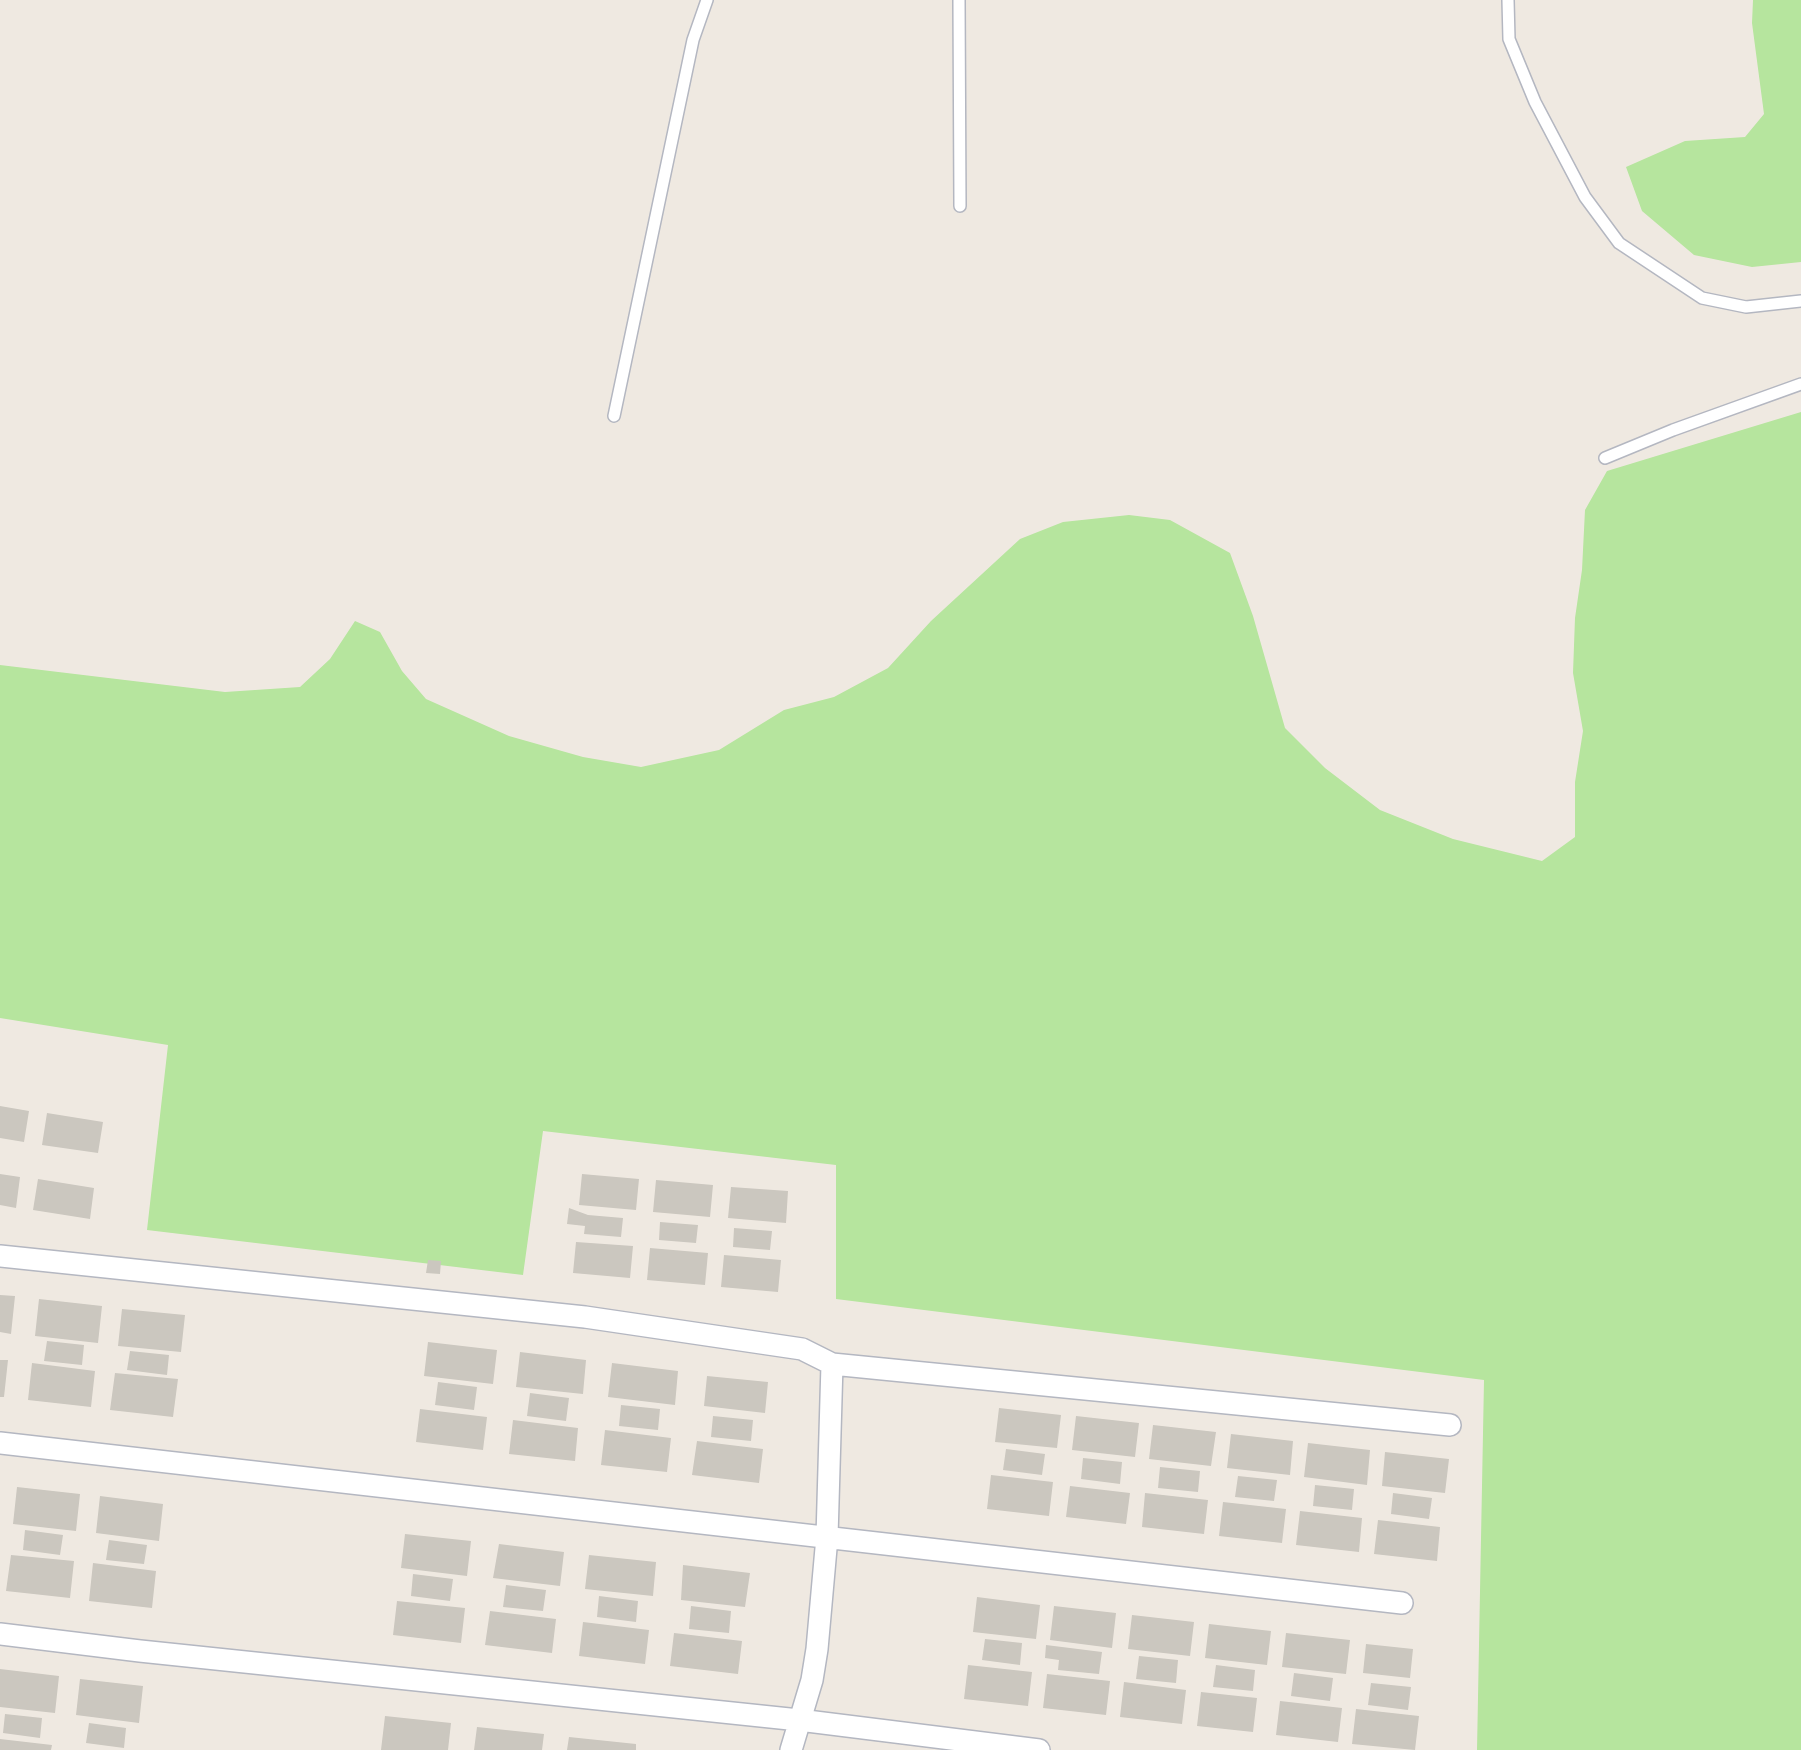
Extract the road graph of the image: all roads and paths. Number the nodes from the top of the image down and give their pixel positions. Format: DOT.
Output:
graph roads {
  1 [pos="707,0"];
  2 [pos="958,0"];
  3 [pos="1508,0"];
  4 [pos="960,206"];
  5 [pos="1801,301"];
  6 [pos="1801,384"];
  7 [pos="614,416"];
  8 [pos="1605,458"];
  9 [pos="0,1256"];
  10 [pos="832,1364"];
  11 [pos="1450,1425"];
  12 [pos="0,1443"];
  13 [pos="827,1537"];
  14 [pos="1402,1603"];
  15 [pos="0,1634"];
  16 [pos="799,1720"];
  17 [pos="791,1750"];
  18 [pos="1039,1750"];
  1 -- 7 [label="lane"];
  2 -- 4 [label="lane"];
  3 -- 5 [label="lane"];
  6 -- 8 [label="lane"];
  9 -- 10 [label="street"];
  10 -- 11 [label="street"];
  10 -- 13 [label="street"];
  12 -- 13 [label="street"];
  13 -- 14 [label="street"];
  13 -- 16 [label="street"];
  15 -- 16 [label="street"];
  16 -- 17 [label="street"];
  16 -- 18 [label="street"];
}
